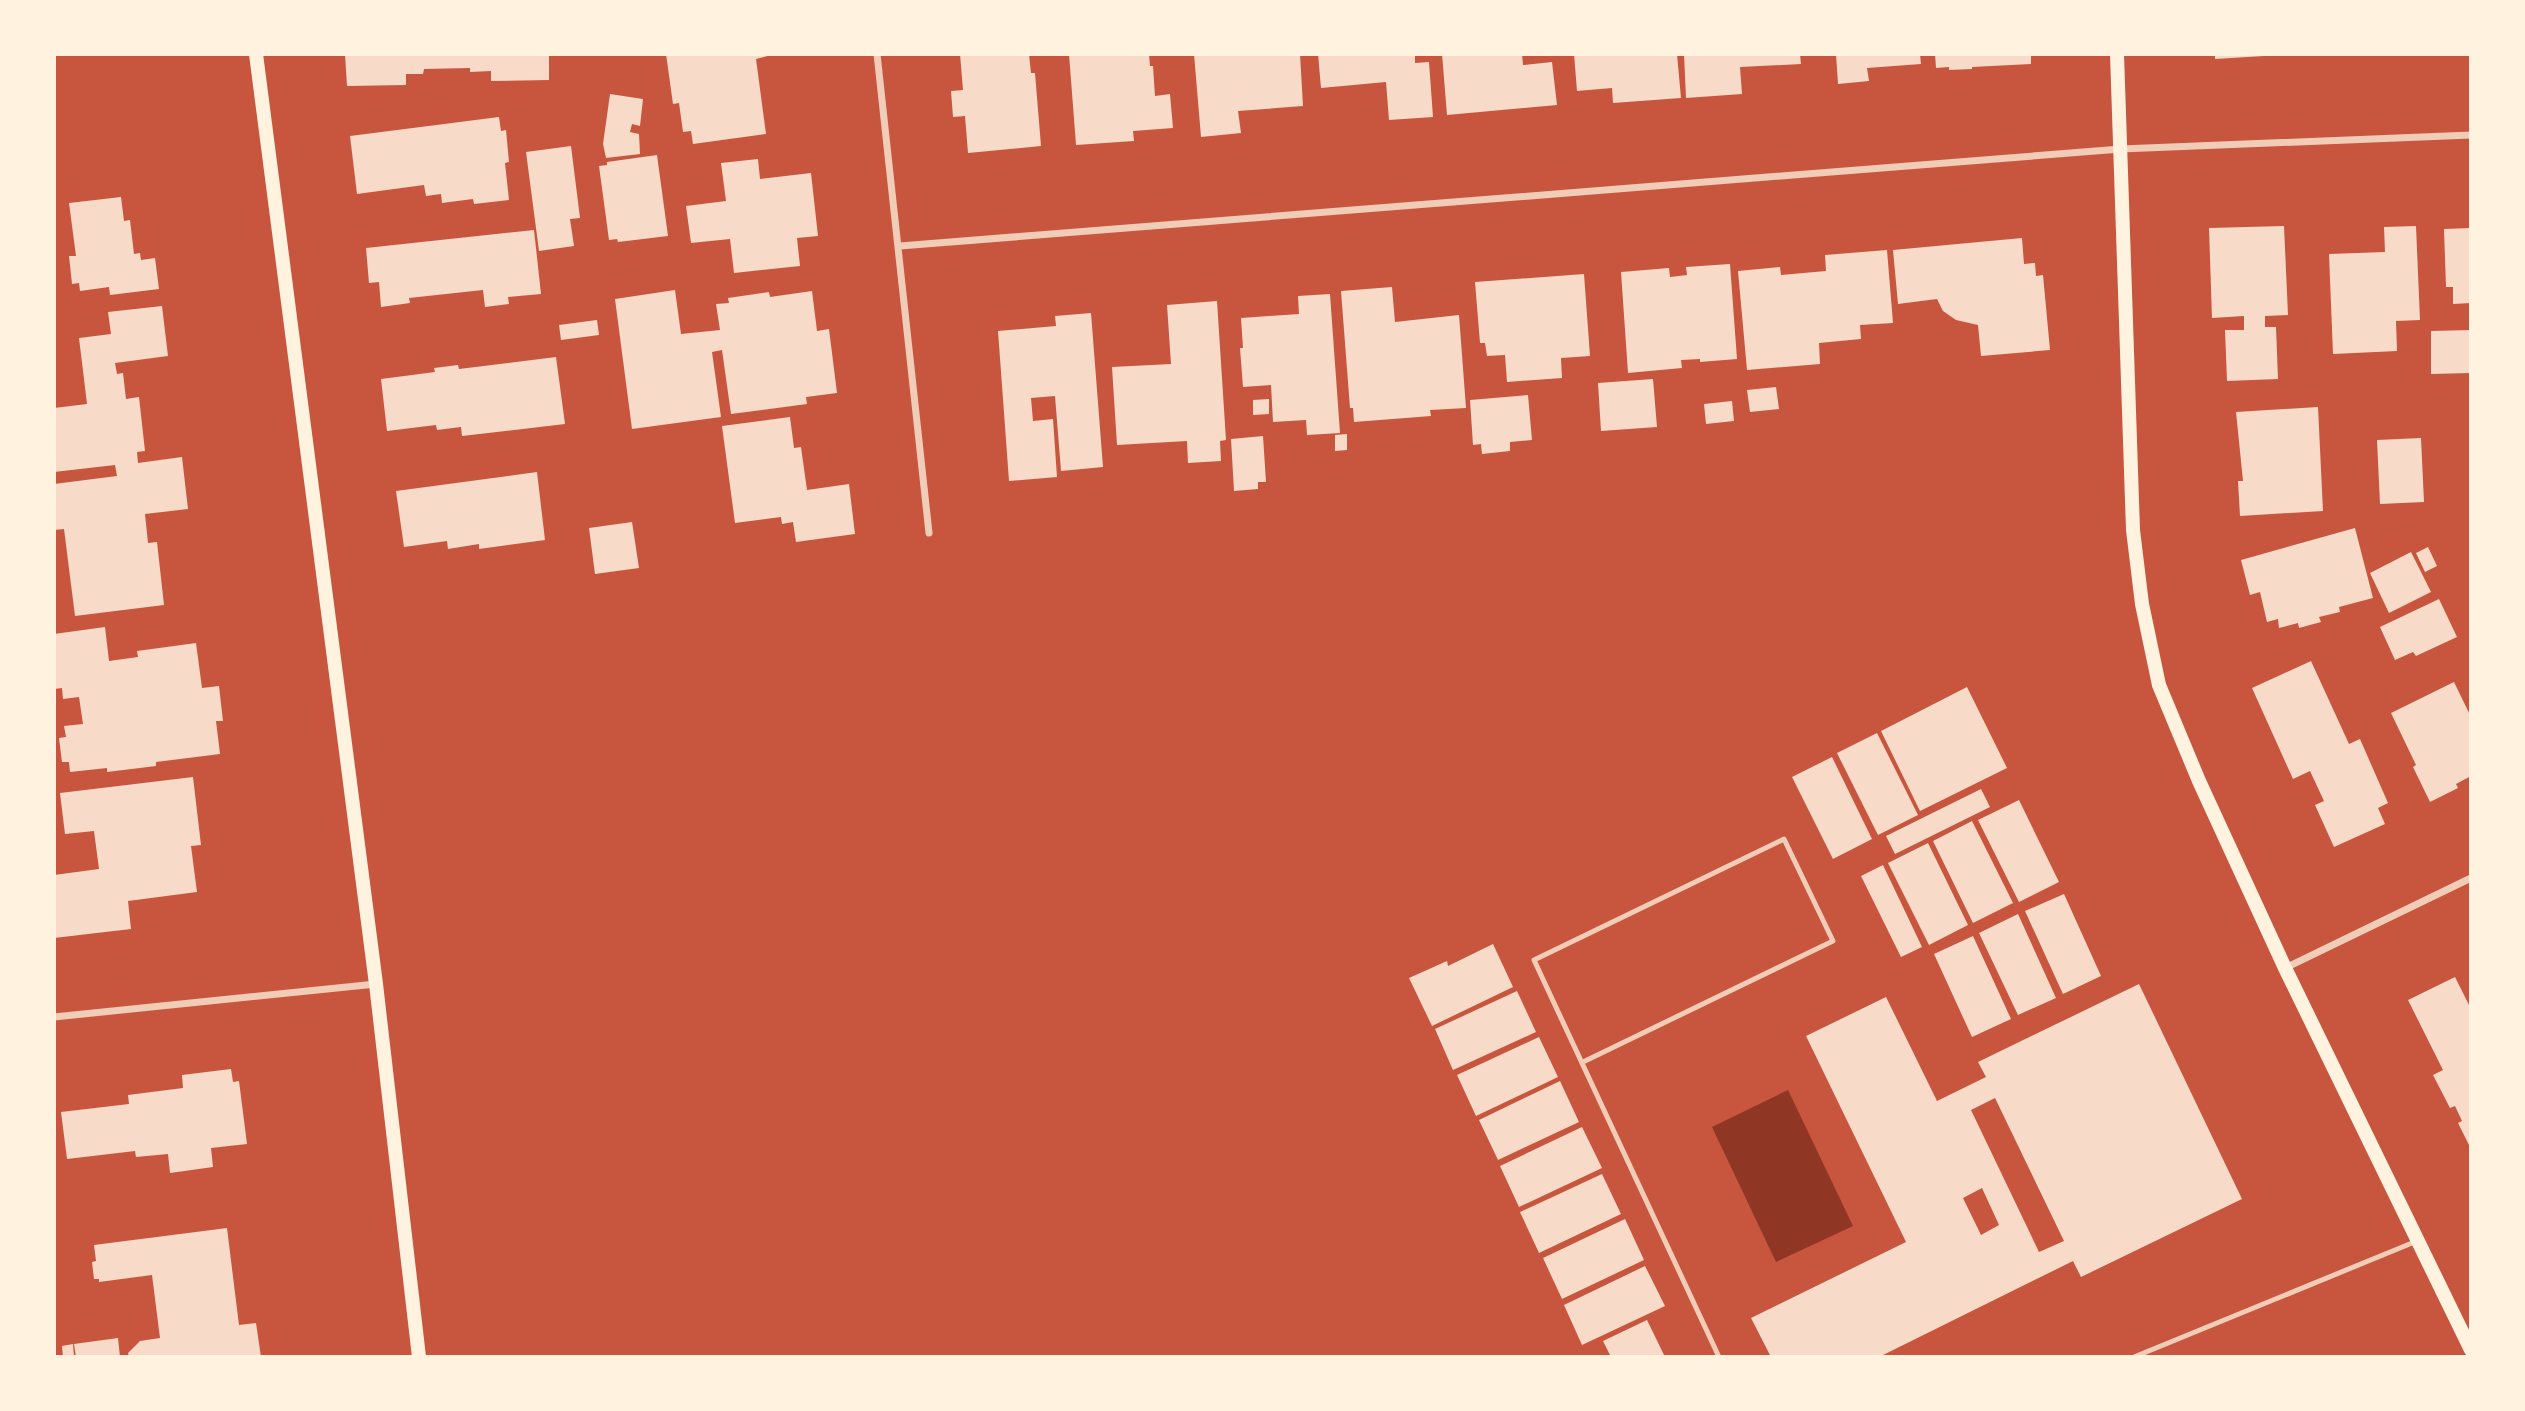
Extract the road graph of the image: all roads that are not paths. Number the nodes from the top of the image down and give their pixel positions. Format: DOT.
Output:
graph roads {
  1 [pos="256,54"];
  2 [pos="877,54"];
  3 [pos="2117,54"];
  4 [pos="2471,135"];
  5 [pos="2121,149"];
  6 [pos="900,246"];
  7 [pos="929,533"];
  8 [pos="2471,878"];
  9 [pos="2285,968"];
  10 [pos="376,984"];
  11 [pos="54,1017"];
  12 [pos="1583,1062"];
  13 [pos="2417,1241"];
  14 [pos="2471,1350"];
  15 [pos="419,1357"];
  16 [pos="1719,1357"];
  17 [pos="2134,1357"];
  1 -- 10 [label="main road"];
  2 -- 6 [label="street"];
  3 -- 5 [label="main road"];
  4 -- 5 [label="street"];
  5 -- 6 [label="street"];
  5 -- 9 [label="main road"];
  6 -- 7 [label="street"];
  8 -- 9 [label="street"];
  9 -- 13 [label="main road"];
  10 -- 11 [label="street"];
  10 -- 15 [label="main road"];
  12 -- 12 [label="lane"];
  12 -- 16 [label="lane"];
  13 -- 14 [label="main road"];
  13 -- 17 [label="lane"];
}
